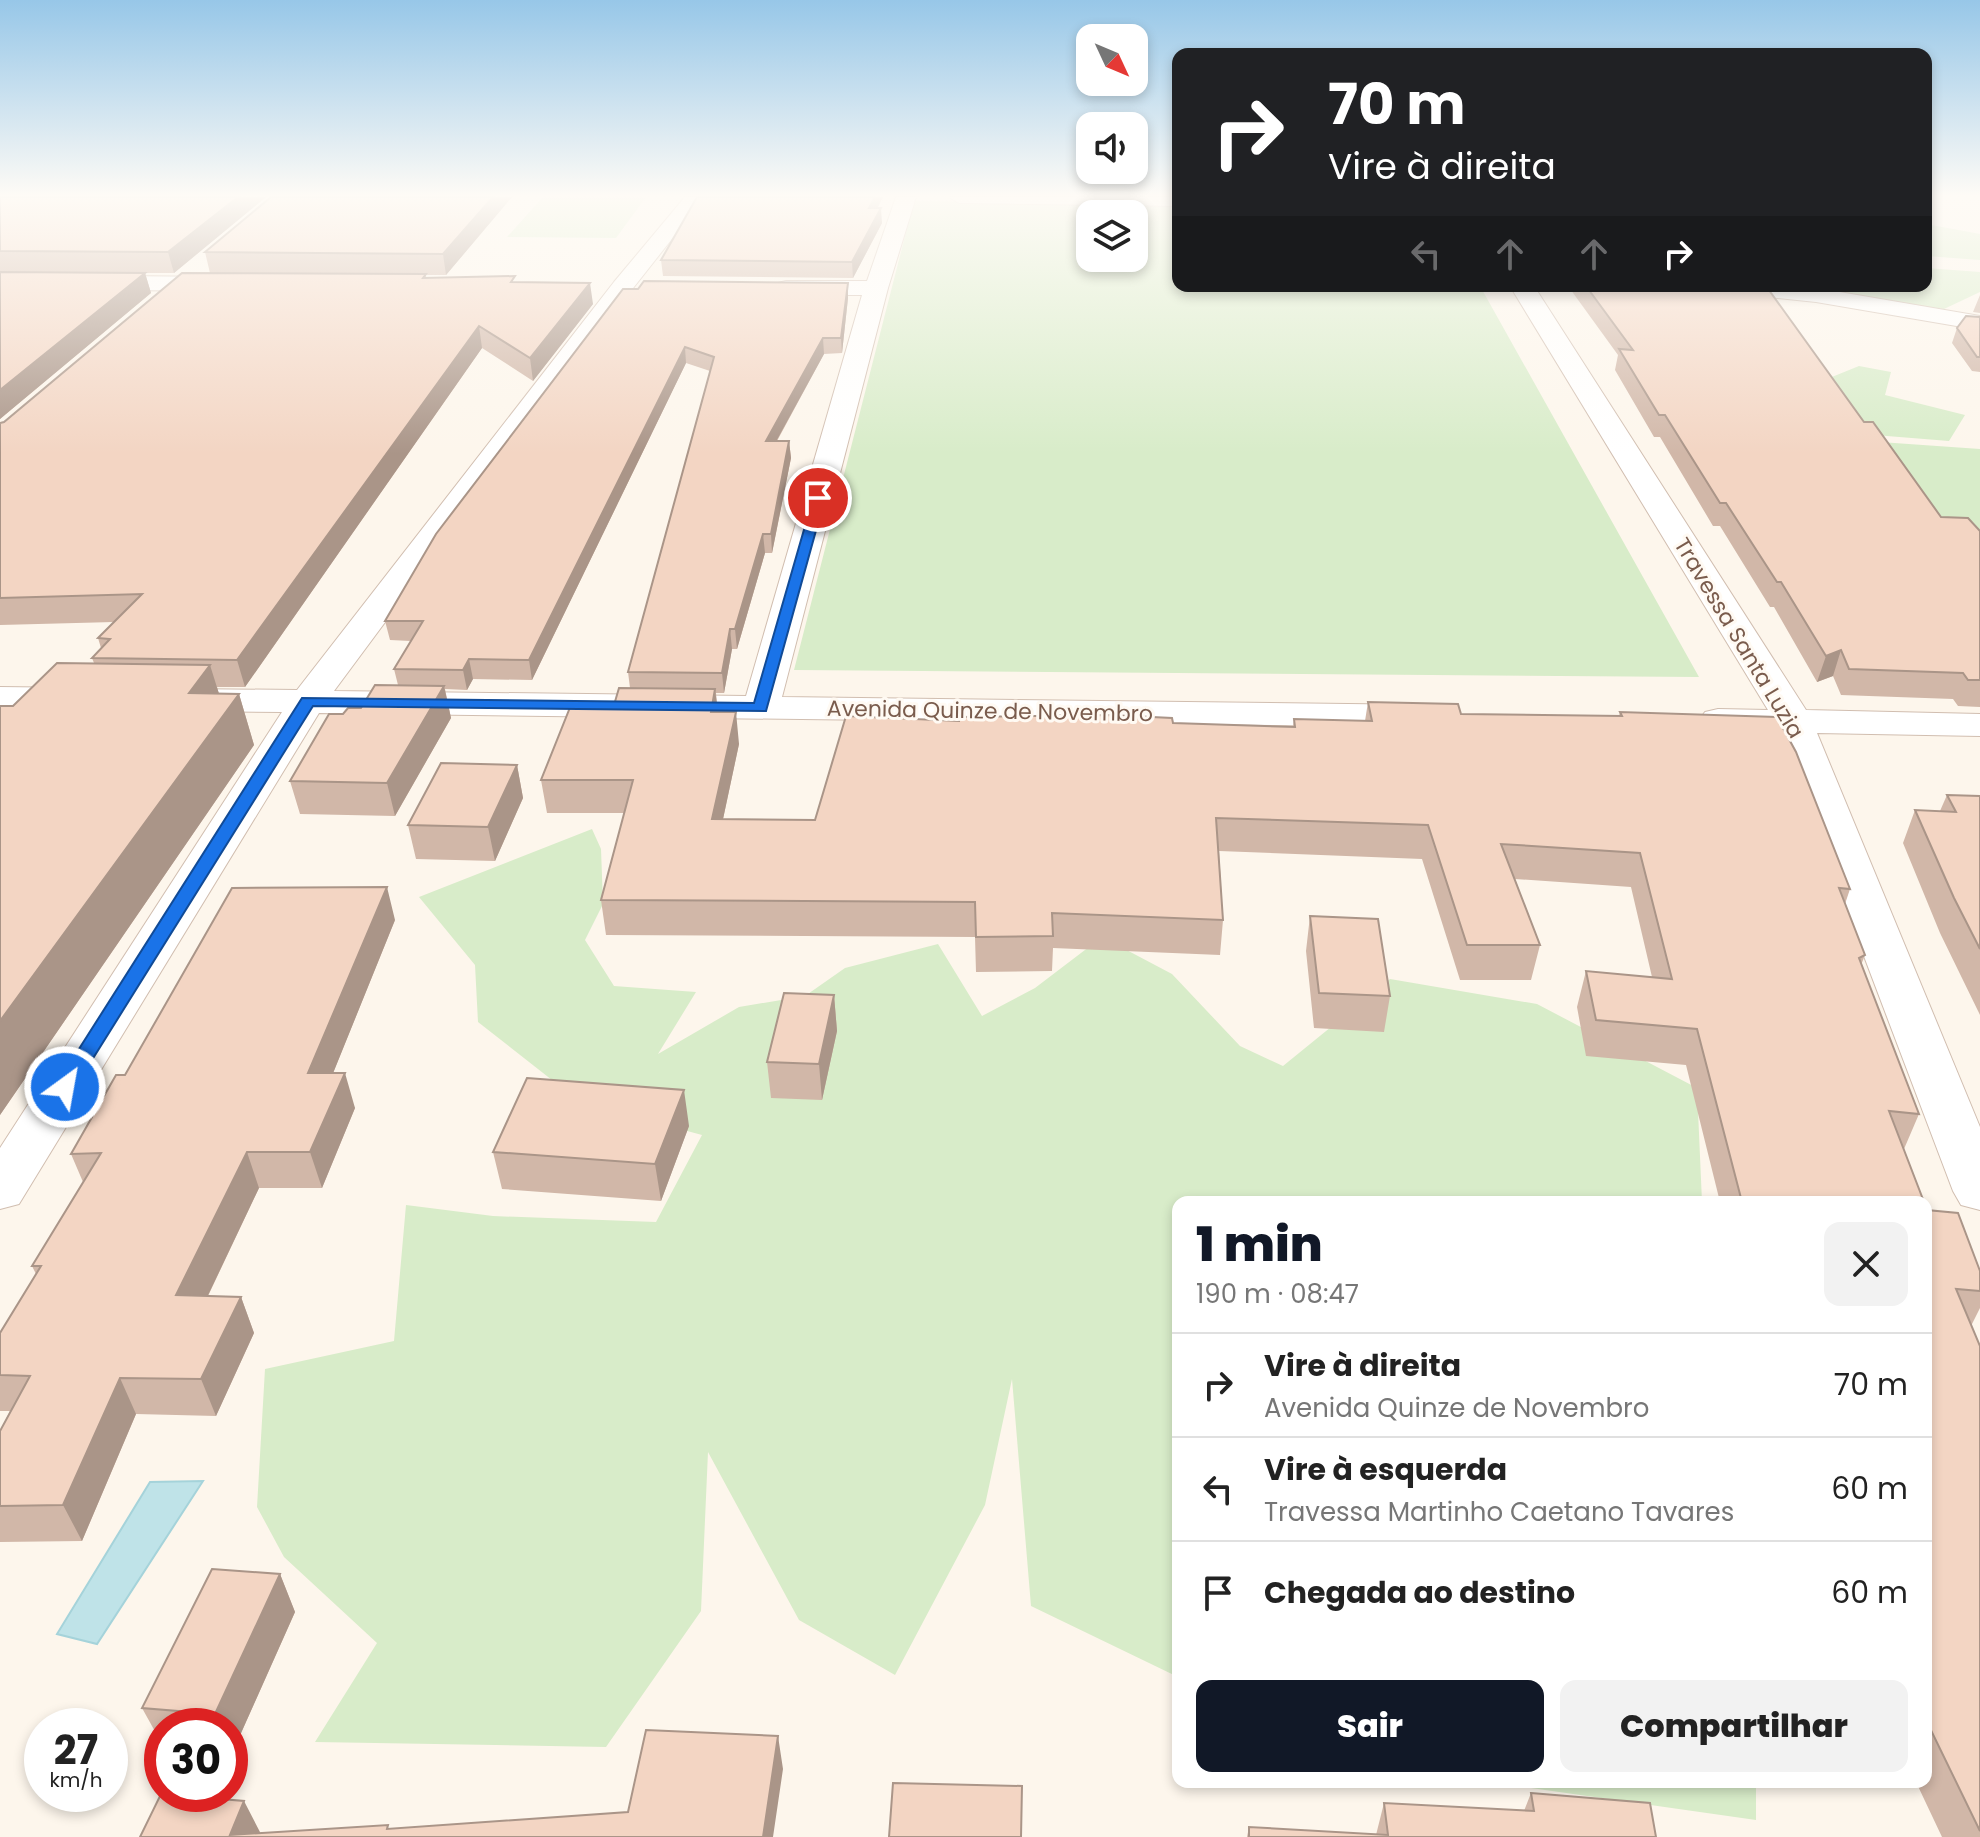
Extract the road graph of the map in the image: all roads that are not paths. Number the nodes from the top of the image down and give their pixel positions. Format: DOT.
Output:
graph roads {
  1 [pos="65,283"];
  2 [pos="625,283"];
  3 [pos="878,283"];
  4 [pos="179,284"];
  5 [pos="258,284"];
  6 [pos="765,288"];
  7 [pos="876,288"];
  8 [pos="1526,292"];
  9 [pos="1787,292"];
  10 [pos="155,304"];
  11 [pos="1980,323"];
  12 [pos="0,698"];
  13 [pos="308,701"];
  14 [pos="761,708"];
  15 [pos="1459,716"];
  16 [pos="1682,719"];
  17 [pos="1793,720"];
  18 [pos="1980,725"];
  19 [pos="0,1190"];
  20 [pos="1980,1191"];
  1 -- 4 [label="street"];
  2 -- 13 [label="street"];
  3 -- 7 [label="street"];
  4 -- 5 [label="street"];
  4 -- 10 [label="street"];
  6 -- 7 [label="street"];
  7 -- 14 [label="street"];
  8 -- 17 [label="street, Travessa Santa Luzia"];
  9 -- 11 [label="street"];
  12 -- 13 [label="street, Avenida Quinze de Novembro"];
  13 -- 14 [label="street, Avenida Quinze de Novembro"];
  13 -- 19 [label="street"];
  14 -- 15 [label="street, Avenida Quinze de Novembro"];
  16 -- 17 [label="street"];
  17 -- 18 [label="street"];
  17 -- 20 [label="street, Travessa Santa Luzia"];
}
